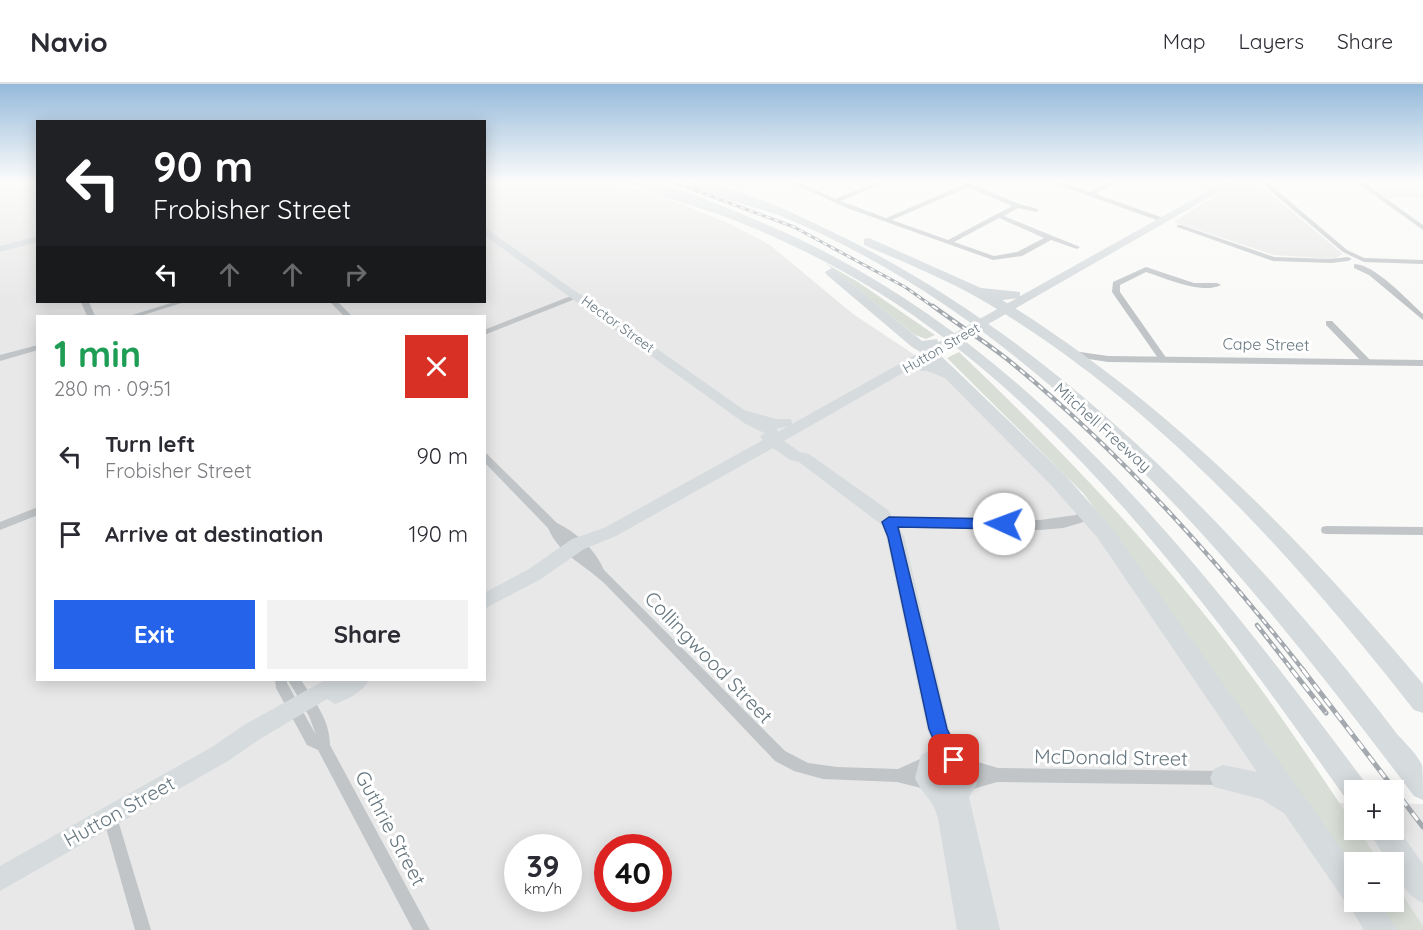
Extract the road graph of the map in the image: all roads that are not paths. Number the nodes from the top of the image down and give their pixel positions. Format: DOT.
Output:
graph roads {
  1 [pos="745,221"];
  2 [pos="753,221"];
  3 [pos="796,221"];
  4 [pos="817,221"];
  5 [pos="890,221"];
  6 [pos="988,221"];
  7 [pos="1012,221"];
  8 [pos="1156,221"];
  9 [pos="1311,221"];
  10 [pos="1179,226"];
  11 [pos="486,231"];
  12 [pos="1050,238"];
  13 [pos="36,240"];
  14 [pos="949,242"];
  15 [pos="1077,248"];
  16 [pos="0,249"];
  17 [pos="1423,262"];
  18 [pos="1360,263"];
  19 [pos="1217,285"];
  20 [pos="965,286"];
  21 [pos="579,296"];
  22 [pos="1020,297"];
  23 [pos="178,303"];
  24 [pos="335,303"];
  25 [pos="998,312"];
  26 [pos="136,315"];
  27 [pos="347,315"];
  28 [pos="1423,318"];
  29 [pos="1329,323"];
  30 [pos="1034,327"];
  31 [pos="899,329"];
  32 [pos="486,332"];
  33 [pos="36,348"];
  34 [pos="931,348"];
  35 [pos="1073,354"];
  36 [pos="0,358"];
  37 [pos="1108,358"];
  38 [pos="1163,359"];
  39 [pos="1367,362"];
  40 [pos="905,363"];
  41 [pos="1423,363"];
  42 [pos="1093,369"];
  43 [pos="956,378"];
  44 [pos="747,417"];
  45 [pos="814,419"];
  46 [pos="786,422"];
  47 [pos="773,436"];
  48 [pos="800,453"];
  49 [pos="486,458"];
  50 [pos="1085,509"];
  51 [pos="36,512"];
  52 [pos="889,522"];
  53 [pos="1063,523"];
  54 [pos="0,526"];
  55 [pos="1326,530"];
  56 [pos="1423,531"];
  57 [pos="1104,532"];
  58 [pos="577,550"];
  59 [pos="486,601"];
  60 [pos="281,681"];
  61 [pos="294,681"];
  62 [pos="341,681"];
  63 [pos="357,681"];
  64 [pos="1423,702"];
  65 [pos="302,708"];
  66 [pos="1259,752"];
  67 [pos="793,765"];
  68 [pos="946,775"];
  69 [pos="998,775"];
  70 [pos="898,776"];
  71 [pos="1223,778"];
  72 [pos="1348,780"];
  73 [pos="1423,787"];
  74 [pos="1301,812"];
  75 [pos="110,817"];
  76 [pos="1389,840"];
  77 [pos="1344,875"];
  78 [pos="0,879"];
  79 [pos="1423,888"];
  80 [pos="1369,912"];
  81 [pos="143,930"];
  82 [pos="422,930"];
  83 [pos="970,930"];
  84 [pos="987,930"];
  85 [pos="1382,930"];
  1 -- 31 [label="highway"];
  2 -- 72 [label="highway, Mitchell Freeway"];
  3 -- 73 [label="highway, Mitchell Freeway"];
  4 -- 20 [label="highway"];
  5 -- 14 [label="street"];
  6 -- 14 [label="street"];
  7 -- 12 [label="street"];
  8 -- 22 [label="main road, Hutton Street"];
  9 -- 18 [label="street"];
  10 -- 18 [label="street"];
  11 -- 21 [label="main road, Hector Street"];
  12 -- 14 [label="street"];
  12 -- 15 [label="street"];
  13 -- 16 [label="main road"];
  17 -- 18 [label="street"];
  18 -- 28 [label="street"];
  19 -- 38 [label="street"];
  20 -- 22 [label="highway"];
  20 -- 25 [label="highway"];
  21 -- 32 [label="street"];
  21 -- 44 [label="main road, Hector Street"];
  22 -- 25 [label="main road, Hutton Street"];
  22 -- 30 [label="highway"];
  23 -- 26 [label="street"];
  24 -- 27 [label="street"];
  25 -- 30 [label="highway"];
  25 -- 34 [label="main road, Hutton Street"];
  29 -- 39 [label="street"];
  30 -- 35 [label="highway"];
  31 -- 34 [label="highway"];
  31 -- 40 [label="highway"];
  33 -- 36 [label="street"];
  34 -- 40 [label="main road, Hutton Street"];
  34 -- 43 [label="highway"];
  35 -- 37 [label="street, Cape Street"];
  35 -- 42 [label="highway"];
  37 -- 38 [label="street, Cape Street"];
  37 -- 42 [label="street"];
  38 -- 39 [label="street, Cape Street"];
  39 -- 41 [label="street, Cape Street"];
  40 -- 43 [label="highway"];
  40 -- 45 [label="main road, Hutton Street"];
  40 -- 46 [label="main road, Hutton Street"];
  42 -- 64 [label="highway"];
  43 -- 50 [label="highway"];
  44 -- 46 [label="main road"];
  44 -- 47 [label="main road, Hector Street"];
  45 -- 47 [label="main road, Hutton Street"];
  45 -- 48 [label="main road"];
  46 -- 47 [label="main road, Hutton Street"];
  47 -- 48 [label="main road, Hector Street"];
  47 -- 58 [label="main road, Hutton Street"];
  48 -- 52 [label="main road, Hector Street"];
  49 -- 58 [label="street, Collingwood Street"];
  50 -- 53 [label="street"];
  50 -- 57 [label="highway"];
  51 -- 54 [label="street"];
  52 -- 53 [label="street"];
  52 -- 68 [label="main road"];
  53 -- 57 [label="street"];
  55 -- 56 [label="street"];
  57 -- 66 [label="highway"];
  58 -- 59 [label="main road, Hutton Street"];
  58 -- 67 [label="street, Collingwood Street"];
  60 -- 65 [label="street, Guthrie Street"];
  61 -- 65 [label="street, Guthrie Street"];
  62 -- 65 [label="main road, Hutton Street"];
  63 -- 65 [label="main road, Hutton Street"];
  65 -- 75 [label="main road, Hutton Street"];
  65 -- 82 [label="street, Guthrie Street"];
  66 -- 71 [label="highway"];
  66 -- 74 [label="highway"];
  67 -- 70 [label="street, McDonald Street"];
  68 -- 69 [label="street, McDonald Street"];
  68 -- 69 [label="street, McDonald Street"];
  68 -- 70 [label="street, McDonald Street"];
  68 -- 70 [label="street, McDonald Street"];
  68 -- 83 [label="main road"];
  68 -- 84 [label="main road"];
  69 -- 71 [label="street, McDonald Street"];
  71 -- 74 [label="highway"];
  74 -- 77 [label="highway"];
  75 -- 78 [label="main road, Hutton Street"];
  75 -- 81 [label="street"];
  76 -- 79 [label="highway"];
  80 -- 85 [label="highway"];
}
